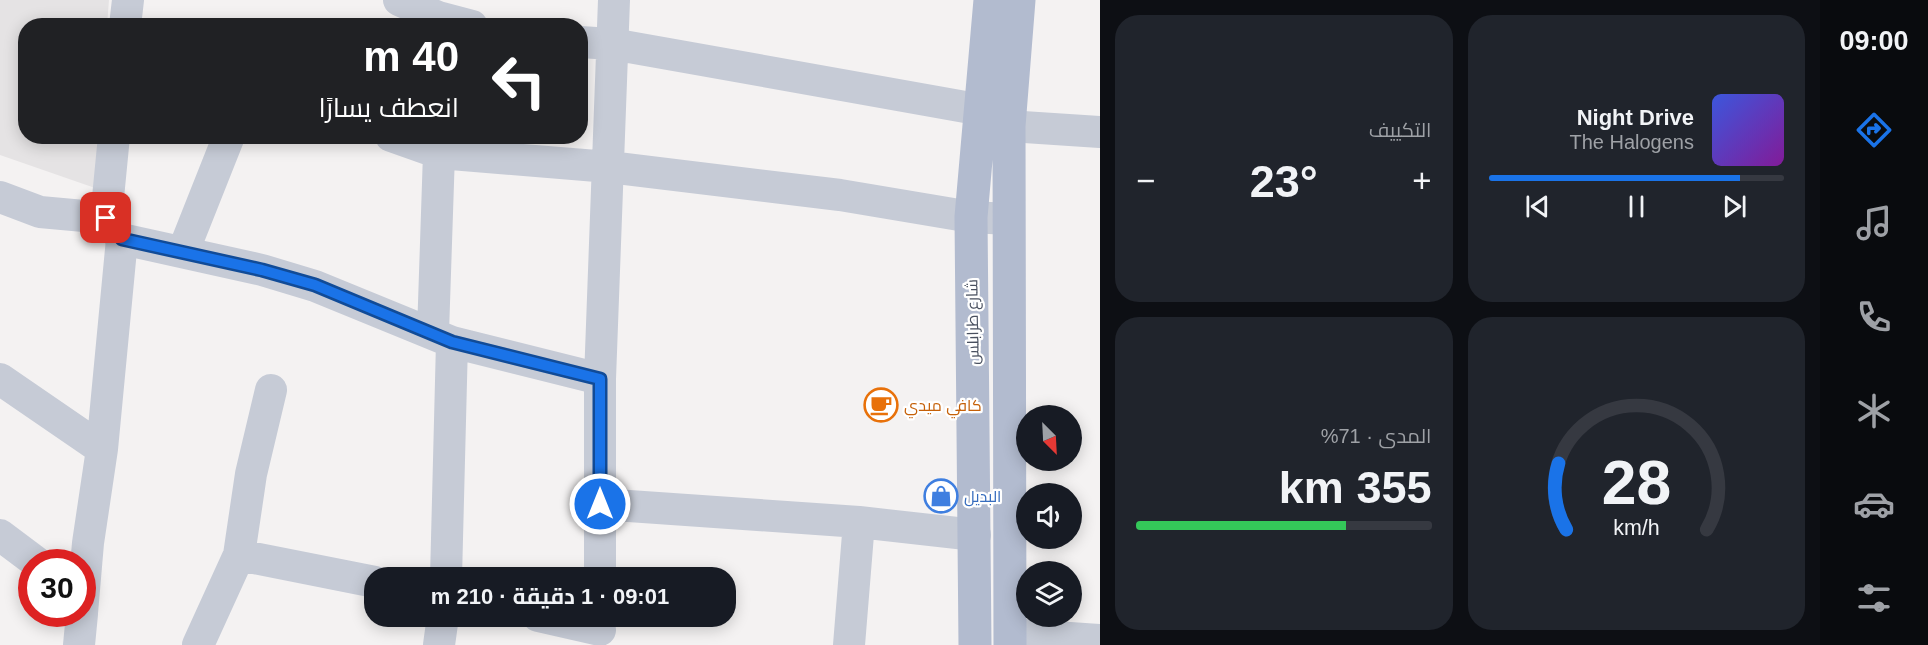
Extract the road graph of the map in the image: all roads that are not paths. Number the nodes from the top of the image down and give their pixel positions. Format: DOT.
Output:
graph roads {
  1 [pos="128,0"];
  2 [pos="399,0"];
  3 [pos="614,0"];
  4 [pos="990,0"];
  5 [pos="1019,0"];
  6 [pos="439,8"];
  7 [pos="126,18"];
  8 [pos="457,18"];
  9 [pos="588,42"];
  10 [pos="612,44"];
  11 [pos="995,118"];
  12 [pos="1100,132"];
  13 [pos="114,144"];
  14 [pos="225,144"];
  15 [pos="414,144"];
  16 [pos="439,153"];
  17 [pos="609,167"];
  18 [pos="0,197"];
  19 [pos="971,217"];
  20 [pos="1009,219"];
  21 [pos="114,228"];
  22 [pos="183,252"];
  23 [pos="443,338"];
  24 [pos="0,379"];
  25 [pos="600,379"];
  26 [pos="271,390"];
  27 [pos="102,449"];
  28 [pos="600,504"];
  29 [pos="859,522"];
  30 [pos="0,535"];
  31 [pos="975,535"];
  32 [pos="19,549"];
  33 [pos="91,549"];
  34 [pos="239,555"];
  35 [pos="446,567"];
  36 [pos="600,567"];
  37 [pos="364,580"];
  38 [pos="441,627"];
  39 [pos="1010,640"];
  40 [pos="1100,640"];
  41 [pos="198,645"];
  42 [pos="439,645"];
  43 [pos="849,645"];
  44 [pos="975,645"];
  1 -- 7 [label="street"];
  2 -- 6 [label="street"];
  3 -- 10 [label="street"];
  4 -- 11 [label="main road, شارع طرابلس"];
  5 -- 11 [label="main road, شارع طرابلس"];
  6 -- 8 [label="street"];
  9 -- 10 [label="street"];
  10 -- 11 [label="street"];
  10 -- 17 [label="street"];
  11 -- 12 [label="street"];
  11 -- 19 [label="main road, شارع طرابلس"];
  11 -- 20 [label="main road, شارع طرابلس"];
  13 -- 21 [label="street"];
  14 -- 22 [label="street"];
  15 -- 16 [label="street"];
  16 -- 17 [label="street"];
  16 -- 23 [label="street"];
  17 -- 19 [label="street"];
  17 -- 25 [label="street"];
  18 -- 21 [label="street"];
  19 -- 20 [label="street"];
  19 -- 31 [label="main road, شارع طرابلس"];
  20 -- 39 [label="main road, شارع طرابلس"];
  21 -- 22 [label="street"];
  21 -- 27 [label="street"];
  22 -- 23 [label="street"];
  23 -- 25 [label="street"];
  23 -- 35 [label="street"];
  24 -- 27 [label="street"];
  25 -- 28 [label="street"];
  26 -- 34 [label="street"];
  27 -- 33 [label="street"];
  28 -- 29 [label="street"];
  28 -- 36 [label="street"];
  29 -- 31 [label="street"];
  29 -- 43 [label="street"];
  30 -- 32 [label="street"];
  31 -- 44 [label="main road, شارع طرابلس"];
  34 -- 37 [label="street"];
  34 -- 41 [label="street"];
  38 -- 42 [label="street"];
  39 -- 40 [label="street"];
}
